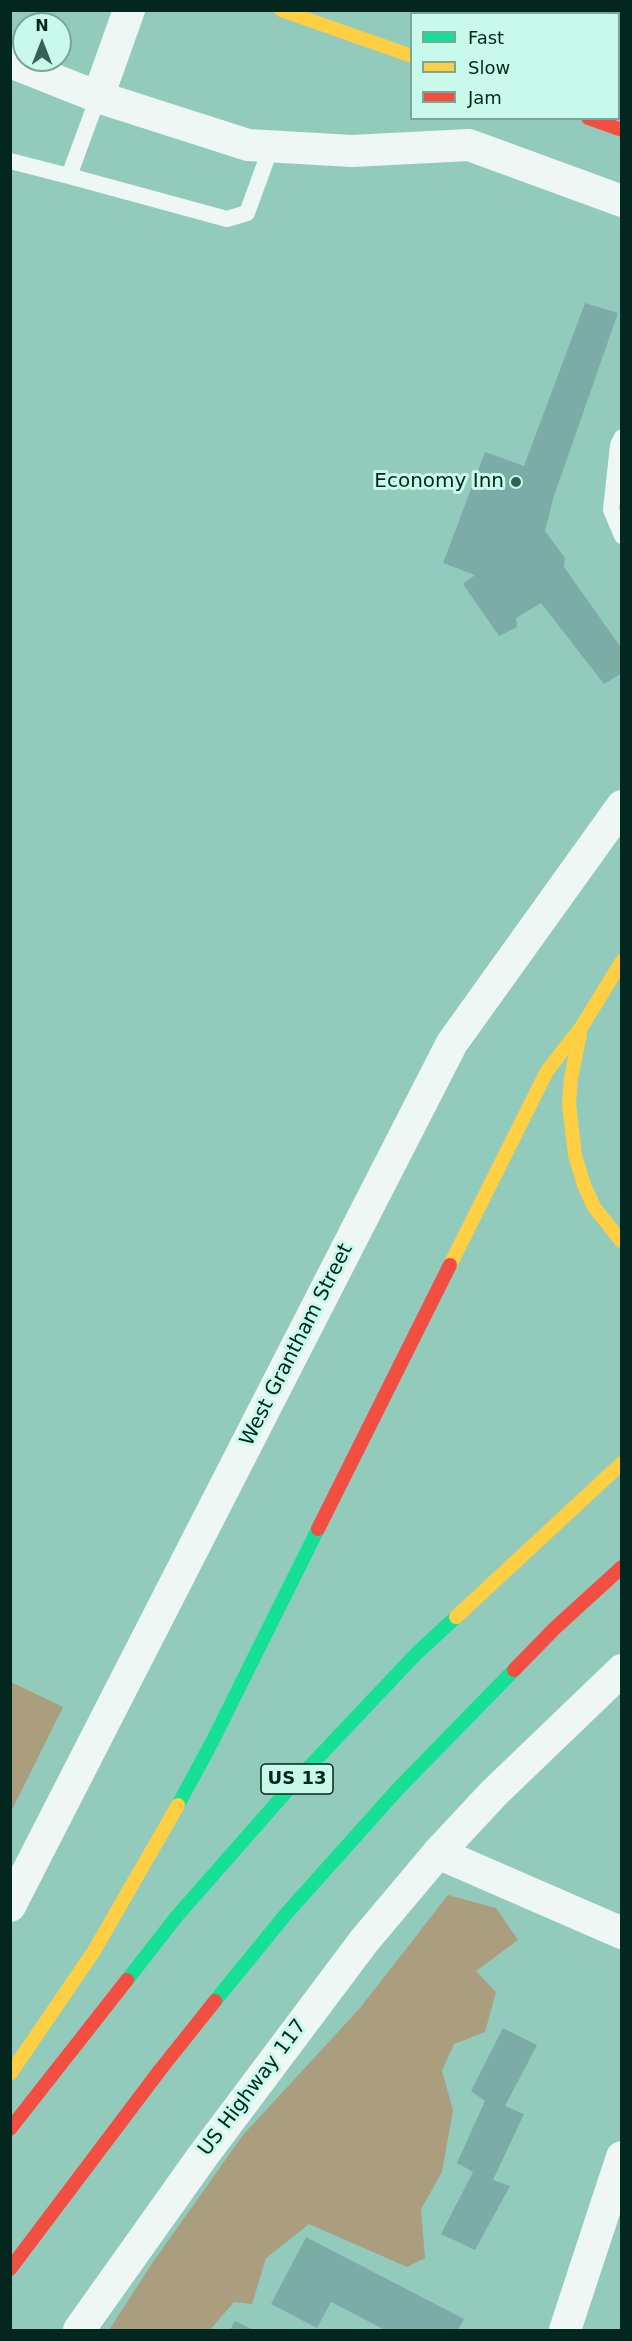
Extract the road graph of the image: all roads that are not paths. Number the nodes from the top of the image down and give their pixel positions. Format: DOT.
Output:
graph roads {
  1 [pos="129,10"];
  2 [pos="281,10"];
  3 [pos="410,56"];
  4 [pos="10,62"];
  5 [pos="98,97"];
  6 [pos="594,120"];
  7 [pos="621,130"];
  8 [pos="271,147"];
  9 [pos="10,161"];
  10 [pos="69,176"];
  11 [pos="621,201"];
  12 [pos="621,437"];
  13 [pos="621,536"];
  14 [pos="621,806"];
  15 [pos="621,962"];
  16 [pos="582,1026"];
  17 [pos="621,1242"];
  18 [pos="621,1463"];
  19 [pos="621,1567"];
  20 [pos="621,1670"];
  21 [pos="438,1853"];
  22 [pos="10,1906"];
  23 [pos="621,1933"];
  24 [pos="10,2074"];
  25 [pos="10,2129"];
  26 [pos="621,2157"];
  27 [pos="10,2269"];
  28 [pos="79,2331"];
  29 [pos="565,2331"];
  1 -- 5 [label="street"];
  2 -- 3 [label="main road"];
  4 -- 5 [label="street"];
  5 -- 8 [label="street"];
  5 -- 10 [label="lane"];
  6 -- 7 [label="main road"];
  8 -- 10 [label="lane"];
  8 -- 11 [label="street"];
  9 -- 10 [label="lane"];
  12 -- 13 [label="lane"];
  14 -- 22 [label="street, West Grantham Street"];
  15 -- 16 [label="main road"];
  16 -- 17 [label="main road"];
  16 -- 24 [label="main road"];
  18 -- 25 [label="main road, US 13"];
  19 -- 27 [label="main road"];
  20 -- 21 [label="street, US Highway 117"];
  21 -- 23 [label="street"];
  21 -- 28 [label="street, US Highway 117"];
  26 -- 29 [label="street"];
}
